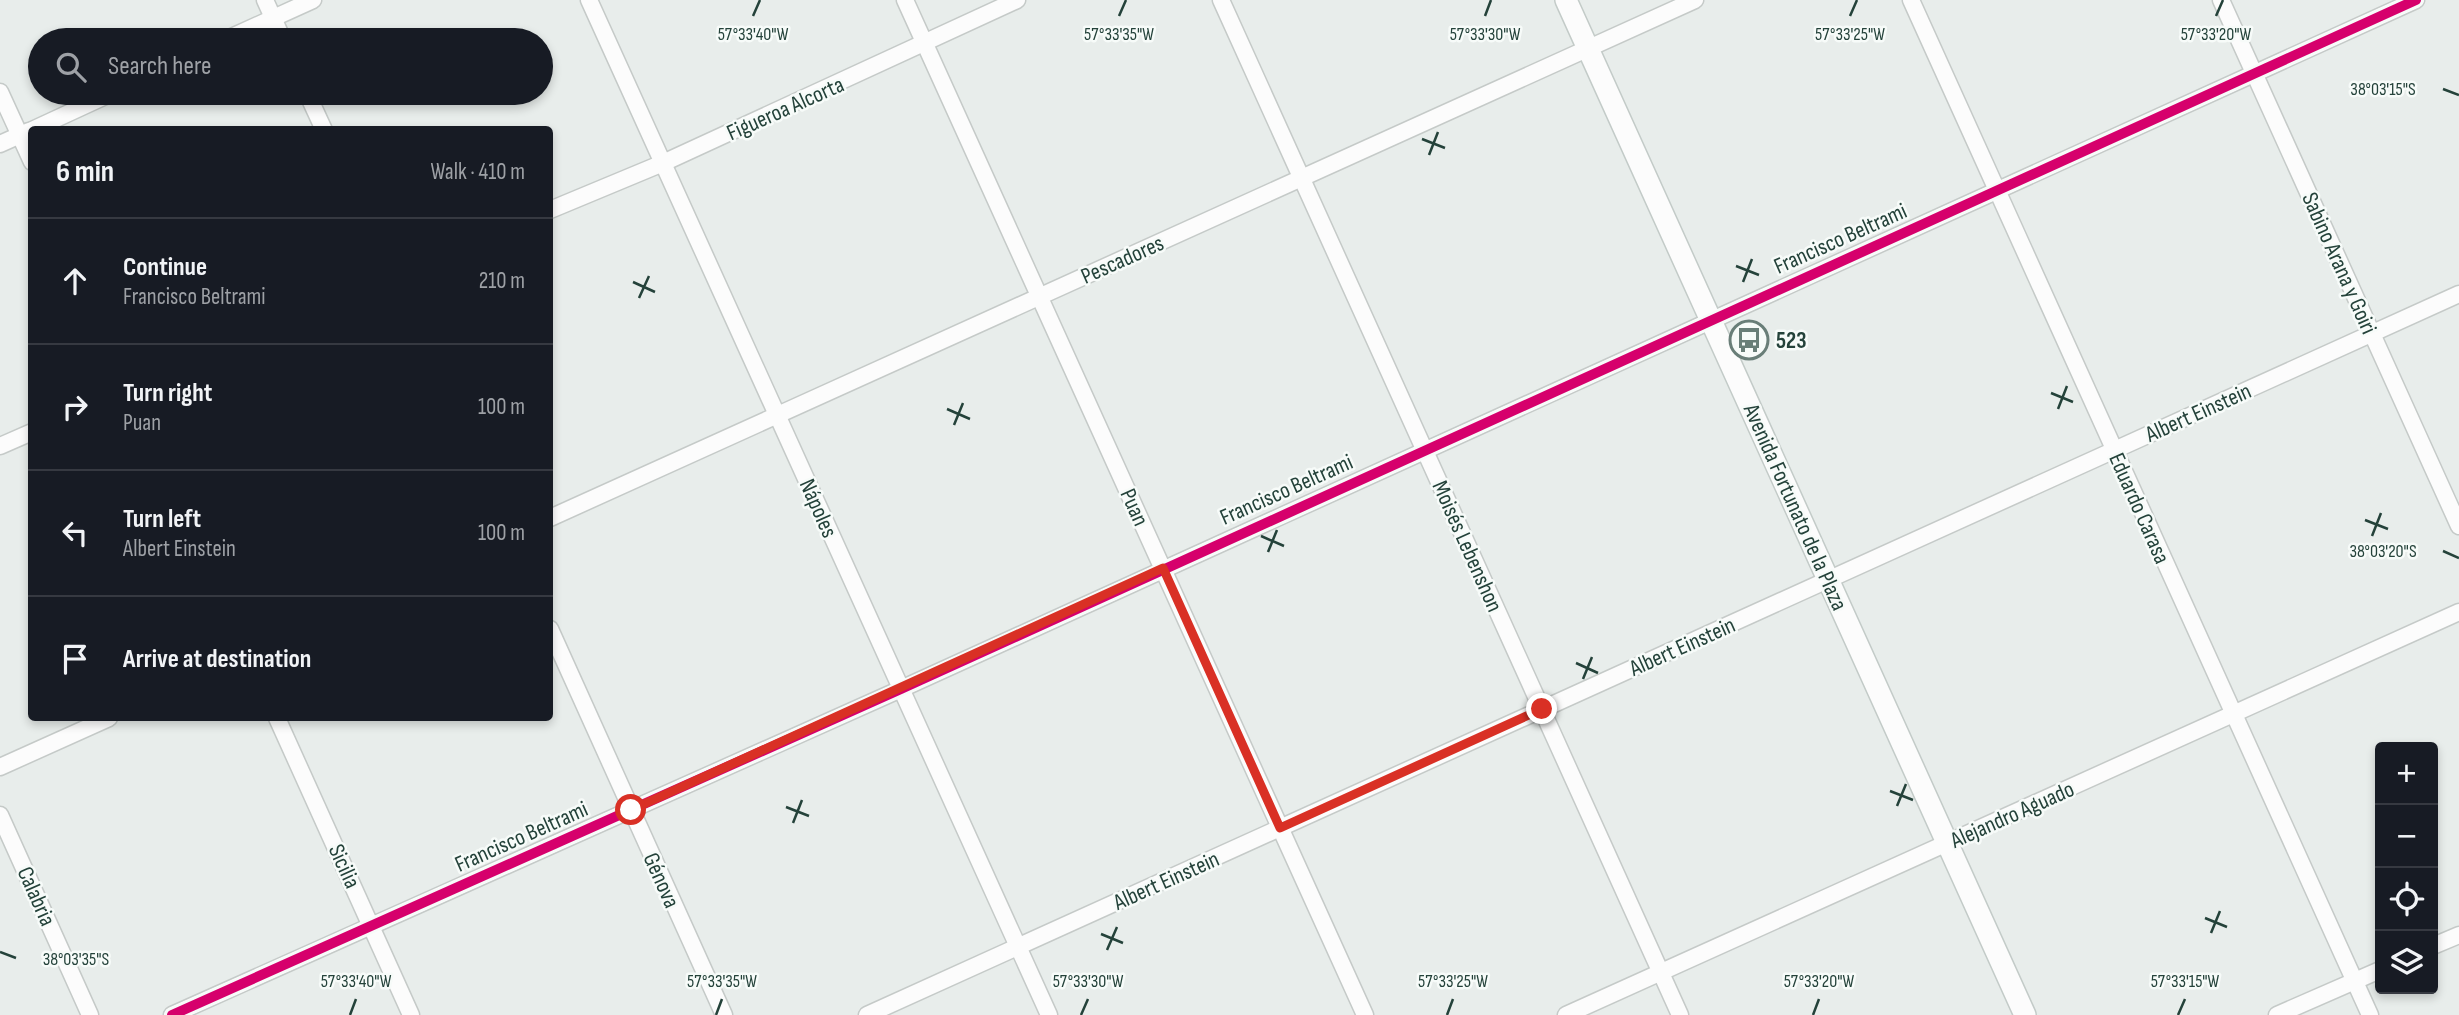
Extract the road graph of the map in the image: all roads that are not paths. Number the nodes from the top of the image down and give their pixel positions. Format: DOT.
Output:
graph roads {
  1 [pos="265,0"];
  2 [pos="313,0"];
  3 [pos="589,0"];
  4 [pos="905,0"];
  5 [pos="1017,0"];
  6 [pos="1221,0"];
  7 [pos="1566,0"];
  8 [pos="1695,0"];
  9 [pos="1911,0"];
  10 [pos="2221,0"];
  11 [pos="2416,0"];
  12 [pos="273,18"];
  13 [pos="251,28"];
  14 [pos="278,28"];
  15 [pos="925,45"];
  16 [pos="1588,48"];
  17 [pos="2254,74"];
  18 [pos="0,92"];
  19 [pos="86,105"];
  20 [pos="313,105"];
  21 [pos="41,126"];
  22 [pos="322,126"];
  23 [pos="28,132"];
  24 [pos="0,144"];
  25 [pos="663,163"];
  26 [pos="1302,178"];
  27 [pos="1997,190"];
  28 [pos="553,209"];
  29 [pos="2459,294"];
  30 [pos="1039,297"];
  31 [pos="1711,320"];
  32 [pos="2372,333"];
  33 [pos="777,415"];
  34 [pos="28,434"];
  35 [pos="0,446"];
  36 [pos="1424,449"];
  37 [pos="2114,450"];
  38 [pos="553,517"];
  39 [pos="2459,526"];
  40 [pos="1163,568"];
  41 [pos="1829,579"];
  42 [pos="2459,612"];
  43 [pos="553,636"];
  44 [pos="901,689"];
  45 [pos="1542,709"];
  46 [pos="2234,714"];
  47 [pos="102,721"];
  48 [pos="278,721"];
  49 [pos="0,767"];
  50 [pos="631,810"];
  51 [pos="0,815"];
  52 [pos="1280,828"];
  53 [pos="1949,842"];
  54 [pos="372,925"];
  55 [pos="2459,934"];
  56 [pos="2438,944"];
  57 [pos="1018,946"];
  58 [pos="1661,972"];
  59 [pos="2375,972"];
  60 [pos="2355,982"];
  61 [pos="90,1015"];
  62 [pos="172,1015"];
  63 [pos="411,1015"];
  64 [pos="724,1015"];
  65 [pos="867,1015"];
  66 [pos="1049,1015"];
  67 [pos="1365,1015"];
  68 [pos="1566,1015"];
  69 [pos="1680,1015"];
  70 [pos="2025,1015"];
  71 [pos="2277,1015"];
  72 [pos="2370,1015"];
  1 -- 12 [label="street"];
  2 -- 12 [label="street"];
  3 -- 25 [label="street, Nápoles"];
  4 -- 15 [label="street, Puan"];
  5 -- 15 [label="street, Figueroa Alcorta"];
  6 -- 26 [label="street, Moisés Lebenshon"];
  7 -- 16 [label="main road, Avenida Fortunato de la Plaza"];
  8 -- 16 [label="street, Pescadores"];
  9 -- 27 [label="street, Eduardo Carasa"];
  10 -- 17 [label="street, Sabino Arana y Goiri"];
  11 -- 17 [label="street, Francisco Beltrami"];
  12 -- 13 [label="street"];
  12 -- 14 [label="street"];
  15 -- 25 [label="street, Figueroa Alcorta"];
  15 -- 30 [label="street, Puan"];
  16 -- 26 [label="street, Pescadores"];
  16 -- 31 [label="main road, Avenida Fortunato de la Plaza"];
  17 -- 27 [label="street, Francisco Beltrami"];
  17 -- 32 [label="street, Sabino Arana y Goiri"];
  18 -- 23 [label="street"];
  19 -- 21 [label="street"];
  20 -- 22 [label="street"];
  23 -- 24 [label="street"];
  25 -- 28 [label="street, Figueroa Alcorta"];
  25 -- 33 [label="street, Nápoles"];
  26 -- 30 [label="street, Pescadores"];
  26 -- 36 [label="street, Moisés Lebenshon"];
  27 -- 31 [label="street, Francisco Beltrami"];
  27 -- 37 [label="street, Eduardo Carasa"];
  29 -- 32 [label="street, Albert Einstein"];
  30 -- 33 [label="street, Pescadores"];
  30 -- 40 [label="street, Puan"];
  31 -- 36 [label="street, Francisco Beltrami"];
  31 -- 41 [label="main road, Avenida Fortunato de la Plaza"];
  32 -- 37 [label="street, Albert Einstein"];
  32 -- 39 [label="street, Sabino Arana y Goiri"];
  33 -- 38 [label="street, Pescadores"];
  33 -- 44 [label="street, Nápoles"];
  34 -- 35 [label="street"];
  36 -- 40 [label="street, Francisco Beltrami"];
  36 -- 45 [label="street, Moisés Lebenshon"];
  37 -- 41 [label="street, Albert Einstein"];
  37 -- 46 [label="street, Eduardo Carasa"];
  40 -- 44 [label="street, Francisco Beltrami"];
  40 -- 52 [label="street, Puan"];
  41 -- 45 [label="street, Albert Einstein"];
  41 -- 53 [label="main road, Avenida Fortunato de la Plaza"];
  42 -- 46 [label="street, Alejandro Aguado"];
  43 -- 50 [label="street, Génova"];
  44 -- 50 [label="street, Francisco Beltrami"];
  44 -- 57 [label="street, Nápoles"];
  45 -- 52 [label="street, Albert Einstein"];
  45 -- 58 [label="street, Moisés Lebenshon"];
  46 -- 53 [label="street, Alejandro Aguado"];
  46 -- 60 [label="street, Eduardo Carasa"];
  47 -- 49 [label="street"];
  48 -- 54 [label="street, Sicilia"];
  50 -- 54 [label="street, Francisco Beltrami"];
  50 -- 64 [label="street, Génova"];
  51 -- 61 [label="street, Calabria"];
  52 -- 57 [label="street, Albert Einstein"];
  52 -- 67 [label="street, Puan"];
  53 -- 58 [label="street, Alejandro Aguado"];
  53 -- 70 [label="main road, Avenida Fortunato de la Plaza"];
  54 -- 62 [label="street, Francisco Beltrami"];
  54 -- 63 [label="street, Sicilia"];
  55 -- 56 [label="street"];
  57 -- 65 [label="street, Albert Einstein"];
  57 -- 66 [label="street, Nápoles"];
  58 -- 68 [label="street, Alejandro Aguado"];
  58 -- 69 [label="street, Moisés Lebenshon"];
  59 -- 60 [label="street"];
  60 -- 71 [label="street"];
  60 -- 72 [label="street, Eduardo Carasa"];
}
